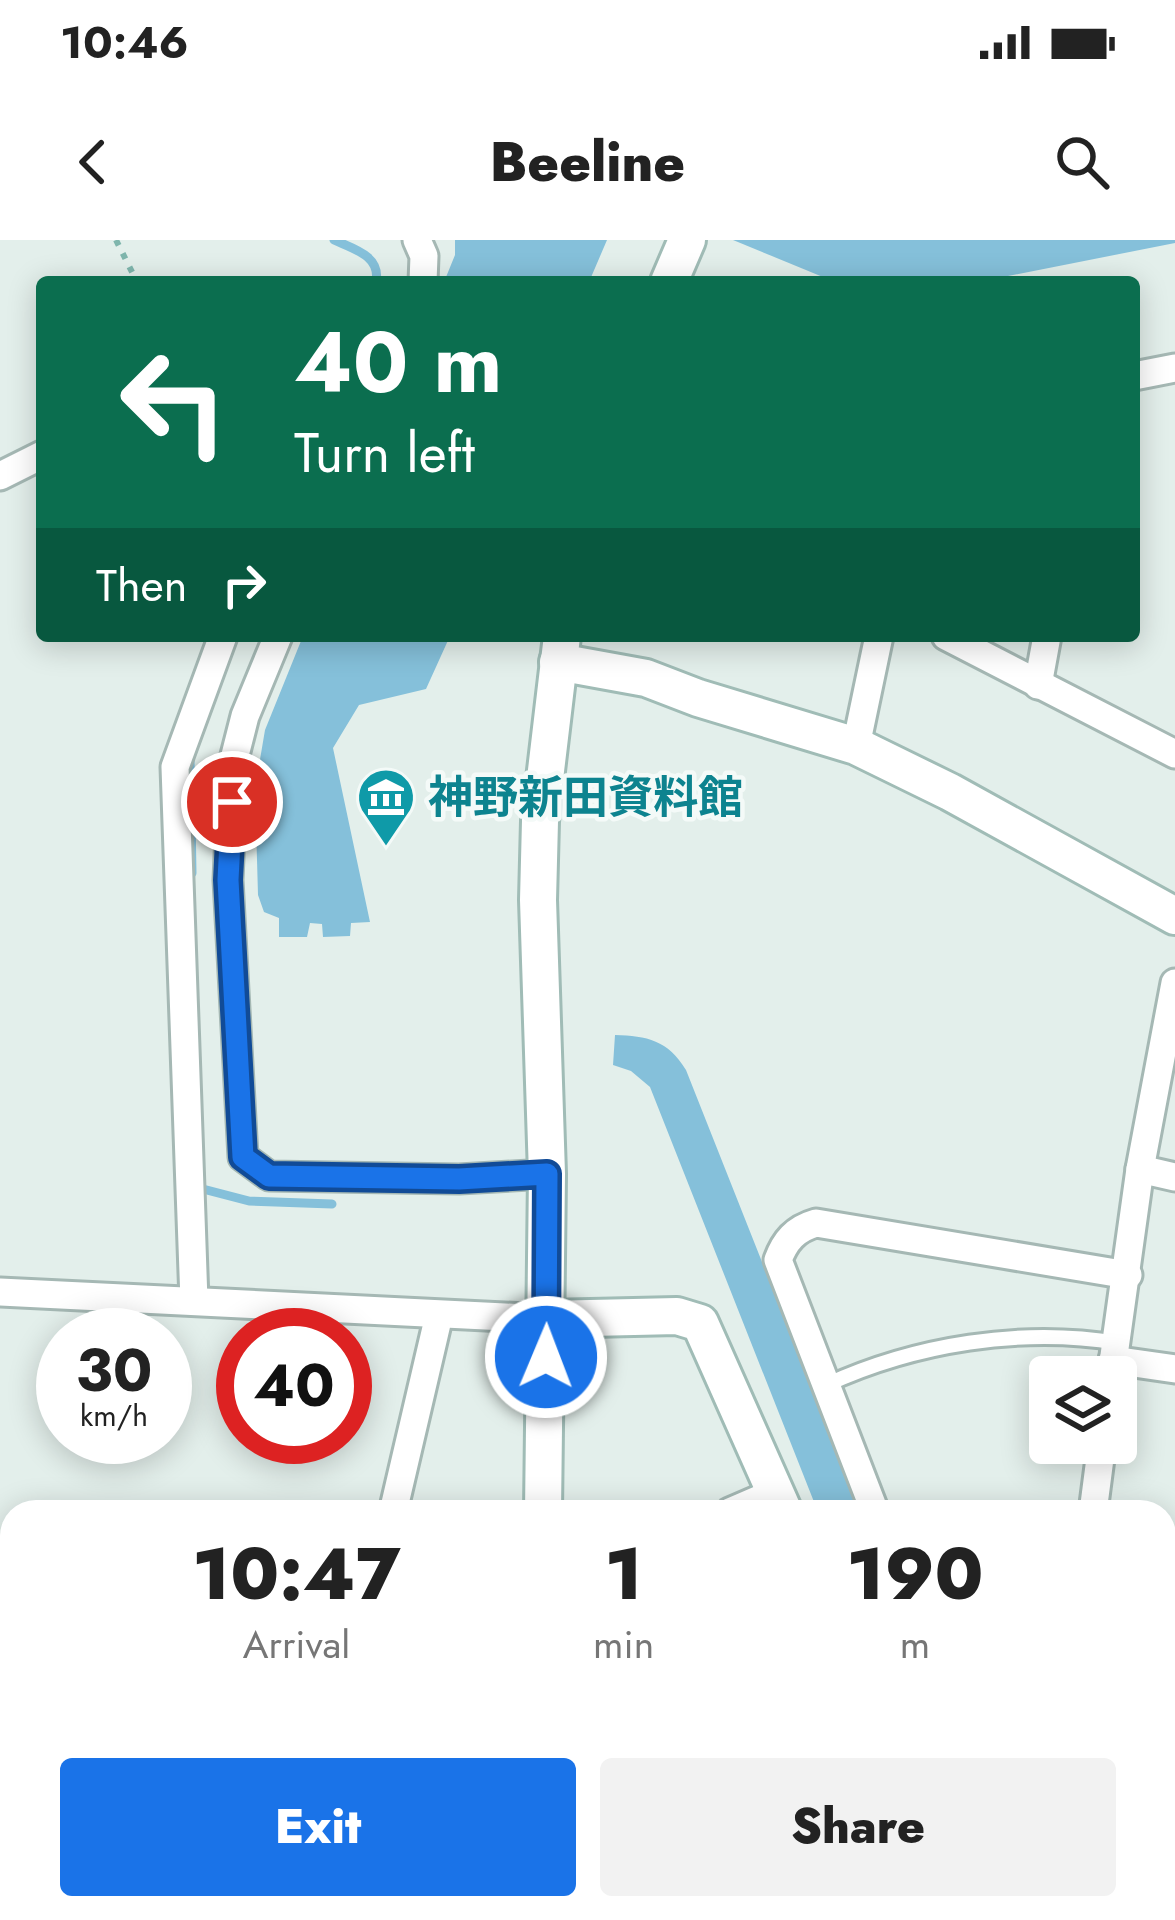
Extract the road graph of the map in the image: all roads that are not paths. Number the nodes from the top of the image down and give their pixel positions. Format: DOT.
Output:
graph roads {
  1 [pos="417,240"];
  2 [pos="687,240"];
  3 [pos="423,276"];
  4 [pos="672,276"];
  5 [pos="1175,368"];
  6 [pos="1140,375"];
  7 [pos="36,458"];
  8 [pos="0,476"];
  9 [pos="221,642"];
  10 [pos="276,642"];
  11 [pos="878,642"];
  12 [pos="957,642"];
  13 [pos="1046,642"];
  14 [pos="560,649"];
  15 [pos="1038,685"];
  16 [pos="856,746"];
  17 [pos="1175,754"];
  18 [pos="1175,916"];
  19 [pos="1175,983"];
  20 [pos="1140,1169"];
  21 [pos="547,1174"];
  22 [pos="1175,1177"];
  23 [pos="1128,1275"];
  24 [pos="0,1292"];
  25 [pos="194,1301"];
  26 [pos="439,1316"];
  27 [pos="547,1318"];
  28 [pos="1107,1356"];
  29 [pos="1115,1356"];
  30 [pos="1137,1364"];
  31 [pos="1175,1370"];
  32 [pos="826,1385"];
  33 [pos="1099,1464"];
  34 [pos="396,1500"];
  35 [pos="543,1500"];
  36 [pos="779,1500"];
  37 [pos="870,1500"];
  38 [pos="1095,1500"];
  1 -- 3 [label="street"];
  2 -- 4 [label="main road"];
  5 -- 6 [label="street"];
  7 -- 8 [label="street"];
  9 -- 25 [label="street"];
  10 -- 21 [label="street"];
  11 -- 16 [label="street"];
  12 -- 15 [label="street"];
  13 -- 15 [label="street"];
  14 -- 16 [label="main road"];
  14 -- 21 [label="main road"];
  15 -- 17 [label="street"];
  16 -- 18 [label="main road"];
  19 -- 20 [label="street"];
  20 -- 22 [label="street"];
  20 -- 23 [label="street"];
  21 -- 27 [label="main road"];
  23 -- 29 [label="street"];
  23 -- 32 [label="street"];
  24 -- 25 [label="street"];
  25 -- 26 [label="street"];
  26 -- 27 [label="street"];
  26 -- 34 [label="street"];
  27 -- 35 [label="main road"];
  27 -- 36 [label="main road"];
  28 -- 32 [label="lane"];
  30 -- 31 [label="street"];
  32 -- 37 [label="street"];
  33 -- 38 [label="street"];
}
